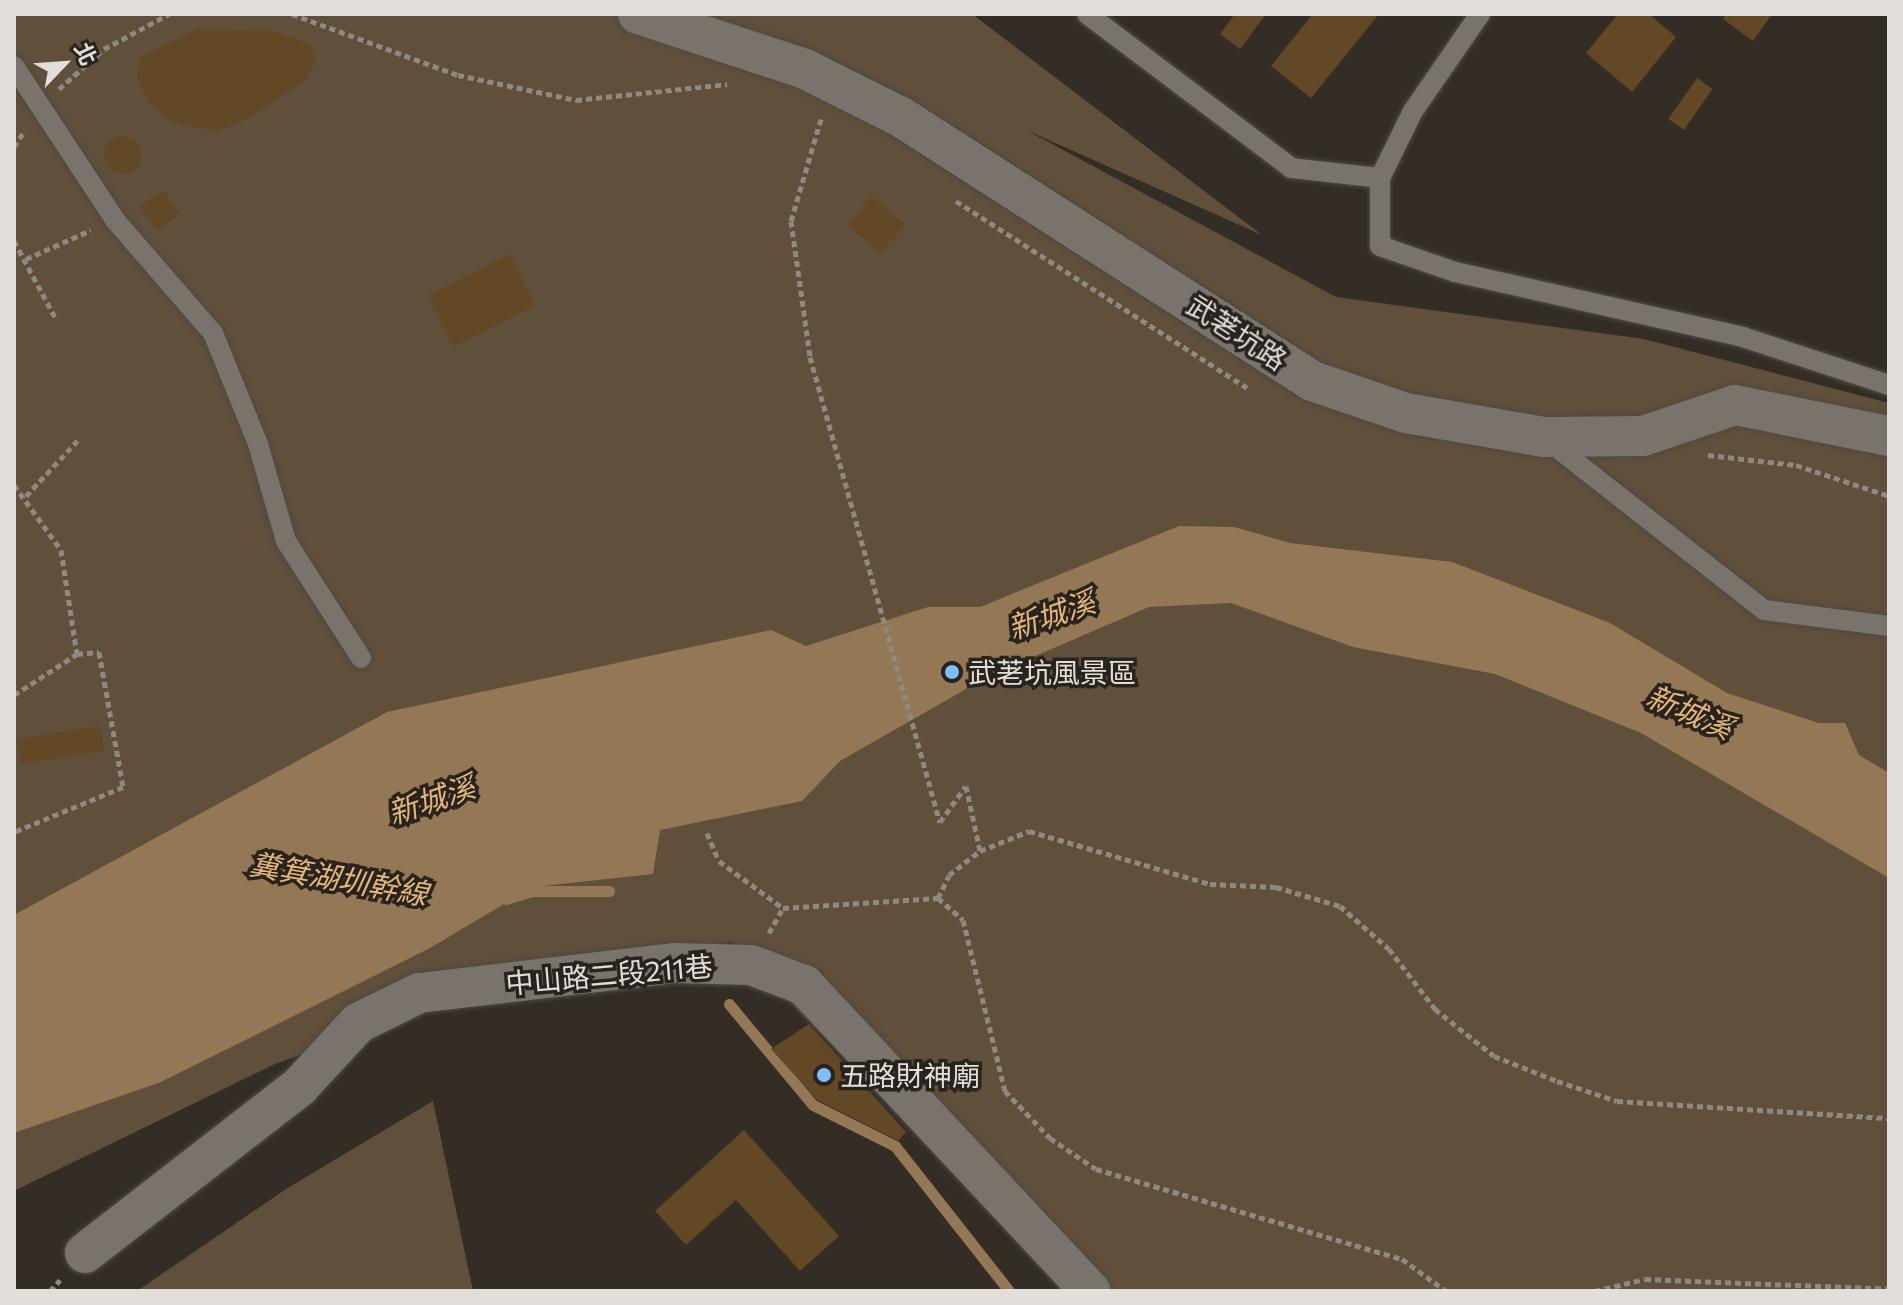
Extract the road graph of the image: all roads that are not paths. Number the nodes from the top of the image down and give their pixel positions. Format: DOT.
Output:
graph roads {
  1 [pos="638,14"];
  2 [pos="1087,14"];
  3 [pos="1480,14"];
  4 [pos="14,66"];
  5 [pos="1380,178"];
  6 [pos="1889,385"];
  7 [pos="1889,436"];
  8 [pos="1544,437"];
  9 [pos="1889,626"];
  10 [pos="361,658"];
  11 [pos="85,1253"];
  12 [pos="1090,1291"];
  1 -- 8 [label="street, 武荖坑路"];
  2 -- 5 [label="lane"];
  3 -- 5 [label="lane"];
  4 -- 10 [label="lane"];
  5 -- 6 [label="lane"];
  7 -- 8 [label="street, 武荖坑路"];
  8 -- 9 [label="lane"];
  11 -- 12 [label="street, 中山路二段211巷"];
}
